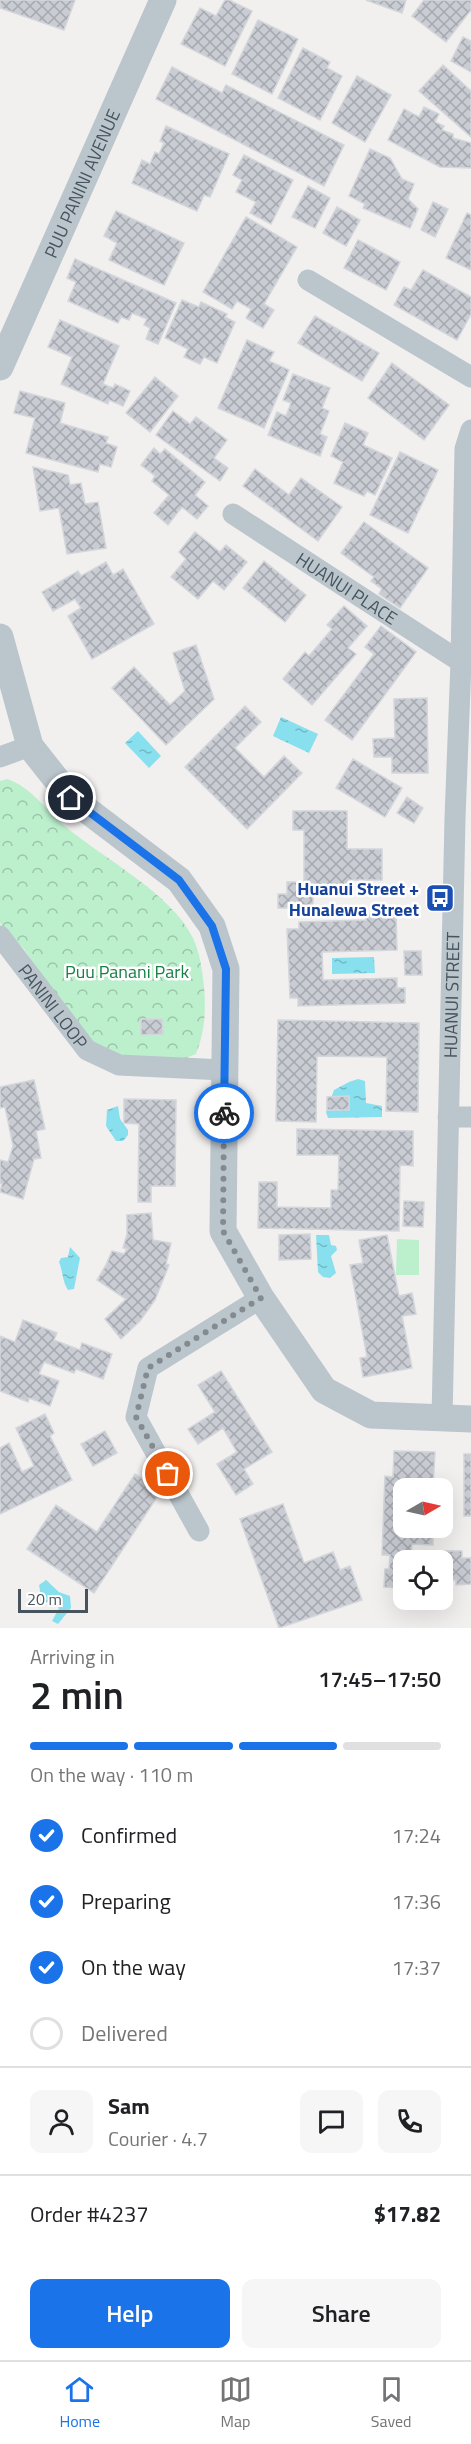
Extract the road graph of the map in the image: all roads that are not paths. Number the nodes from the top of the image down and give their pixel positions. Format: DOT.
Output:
graph roads {
  1 [pos="163,0"];
  2 [pos="308,280"];
  3 [pos="0,367"];
  4 [pos="471,377"];
  5 [pos="471,430"];
  6 [pos="233,514"];
  7 [pos="0,637"];
  8 [pos="461,662"];
  9 [pos="30,746"];
  10 [pos="0,757"];
  11 [pos="463,818"];
  12 [pos="0,936"];
  13 [pos="224,1070"];
  14 [pos="447,1117"];
  15 [pos="471,1117"];
  16 [pos="261,1298"];
  17 [pos="442,1418"];
  18 [pos="471,1419"];
  19 [pos="199,1531"];
  1 -- 3 [label="street, PUU PANINI AVENUE"];
  2 -- 4 [label="street"];
  5 -- 8 [label="street, HUANUI STREET"];
  6 -- 8 [label="street, HUANUI PLACE"];
  7 -- 9 [label="street"];
  8 -- 11 [label="street, HUANUI STREET"];
  9 -- 10 [label="street"];
  9 -- 13 [label="street"];
  11 -- 14 [label="street, HUANUI STREET"];
  12 -- 13 [label="street, PANINI LOOP"];
  13 -- 16 [label="street"];
  14 -- 15 [label="street"];
  14 -- 17 [label="street, HUANUI STREET"];
  16 -- 17 [label="street"];
  16 -- 19 [label="street"];
  17 -- 18 [label="street"];
}
